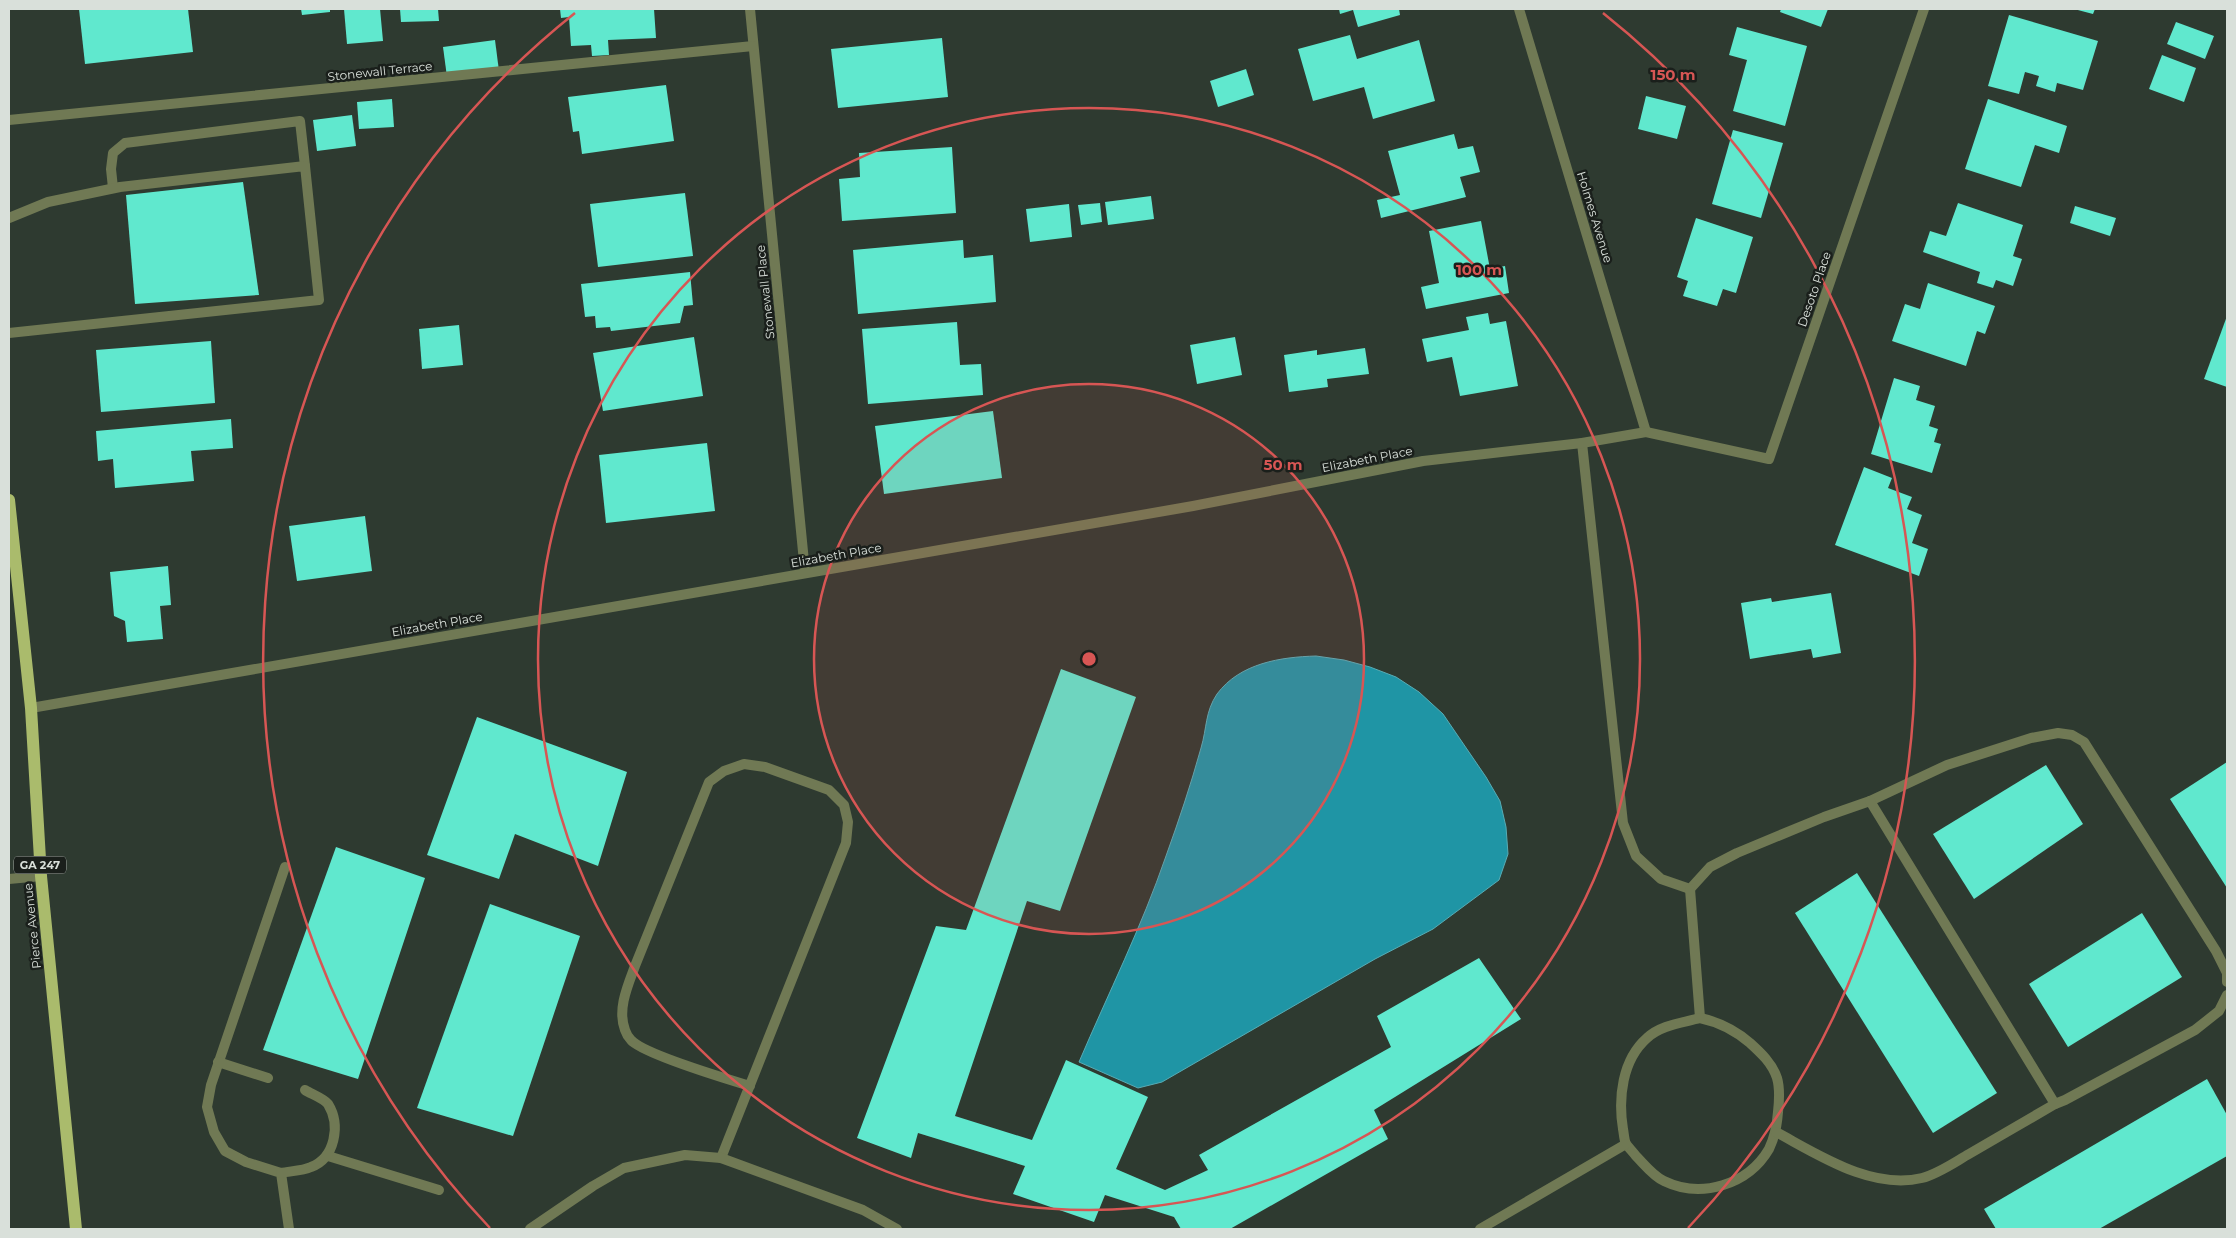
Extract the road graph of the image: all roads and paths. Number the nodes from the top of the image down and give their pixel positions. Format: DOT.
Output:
graph roads {
  1 [pos="750,9"];
  2 [pos="1519,9"];
  3 [pos="1924,9"];
  4 [pos="753,46"];
  5 [pos="9,120"];
  6 [pos="305,166"];
  7 [pos="113,188"];
  8 [pos="9,218"];
  9 [pos="9,333"];
  10 [pos="1646,432"];
  11 [pos="1582,443"];
  12 [pos="9,500"];
  13 [pos="805,572"];
  14 [pos="30,708"];
  15 [pos="1870,802"];
  16 [pos="285,867"];
  17 [pos="41,876"];
  18 [pos="9,879"];
  19 [pos="1690,889"];
  20 [pos="2227,982"];
  21 [pos="2227,995"];
  22 [pos="1700,1018"];
  23 [pos="218,1062"];
  24 [pos="268,1078"];
  25 [pos="750,1086"];
  26 [pos="305,1090"];
  27 [pos="2055,1104"];
  28 [pos="1776,1132"];
  29 [pos="1626,1144"];
  30 [pos="328,1156"];
  31 [pos="721,1158"];
  32 [pos="281,1173"];
  33 [pos="439,1190"];
  34 [pos="76,1229"];
  35 [pos="289,1229"];
  36 [pos="530,1229"];
  37 [pos="897,1229"];
  38 [pos="1480,1229"];
  1 -- 4 [label="street, Stonewall Place"];
  2 -- 10 [label="street, Holmes Avenue"];
  3 -- 10 [label="street, Desoto Place"];
  4 -- 5 [label="street, Stonewall Terrace"];
  4 -- 13 [label="street, Stonewall Place"];
  6 -- 7 [label="street"];
  6 -- 7 [label="street"];
  6 -- 9 [label="street"];
  7 -- 8 [label="street"];
  10 -- 11 [label="street, Elizabeth Place"];
  11 -- 13 [label="street, Elizabeth Place"];
  11 -- 19 [label="street"];
  12 -- 14 [label="main road, Pierce Avenue / GA 247"];
  13 -- 14 [label="street, Elizabeth Place"];
  14 -- 17 [label="main road, Pierce Avenue / GA 247"];
  15 -- 19 [label="street"];
  15 -- 20 [label="street"];
  15 -- 27 [label="street"];
  16 -- 23 [label="street"];
  17 -- 18 [label="street"];
  17 -- 34 [label="main road, Pierce Avenue / GA 247"];
  19 -- 22 [label="street"];
  21 -- 27 [label="street"];
  22 -- 28 [label="street"];
  22 -- 29 [label="street"];
  23 -- 24 [label="street"];
  23 -- 32 [label="street"];
  25 -- 25 [label="street"];
  25 -- 31 [label="street"];
  26 -- 30 [label="street"];
  27 -- 28 [label="street"];
  28 -- 29 [label="street"];
  29 -- 38 [label="street"];
  30 -- 32 [label="street"];
  30 -- 33 [label="street"];
  31 -- 36 [label="street"];
  31 -- 37 [label="street"];
  32 -- 35 [label="street"];
}
